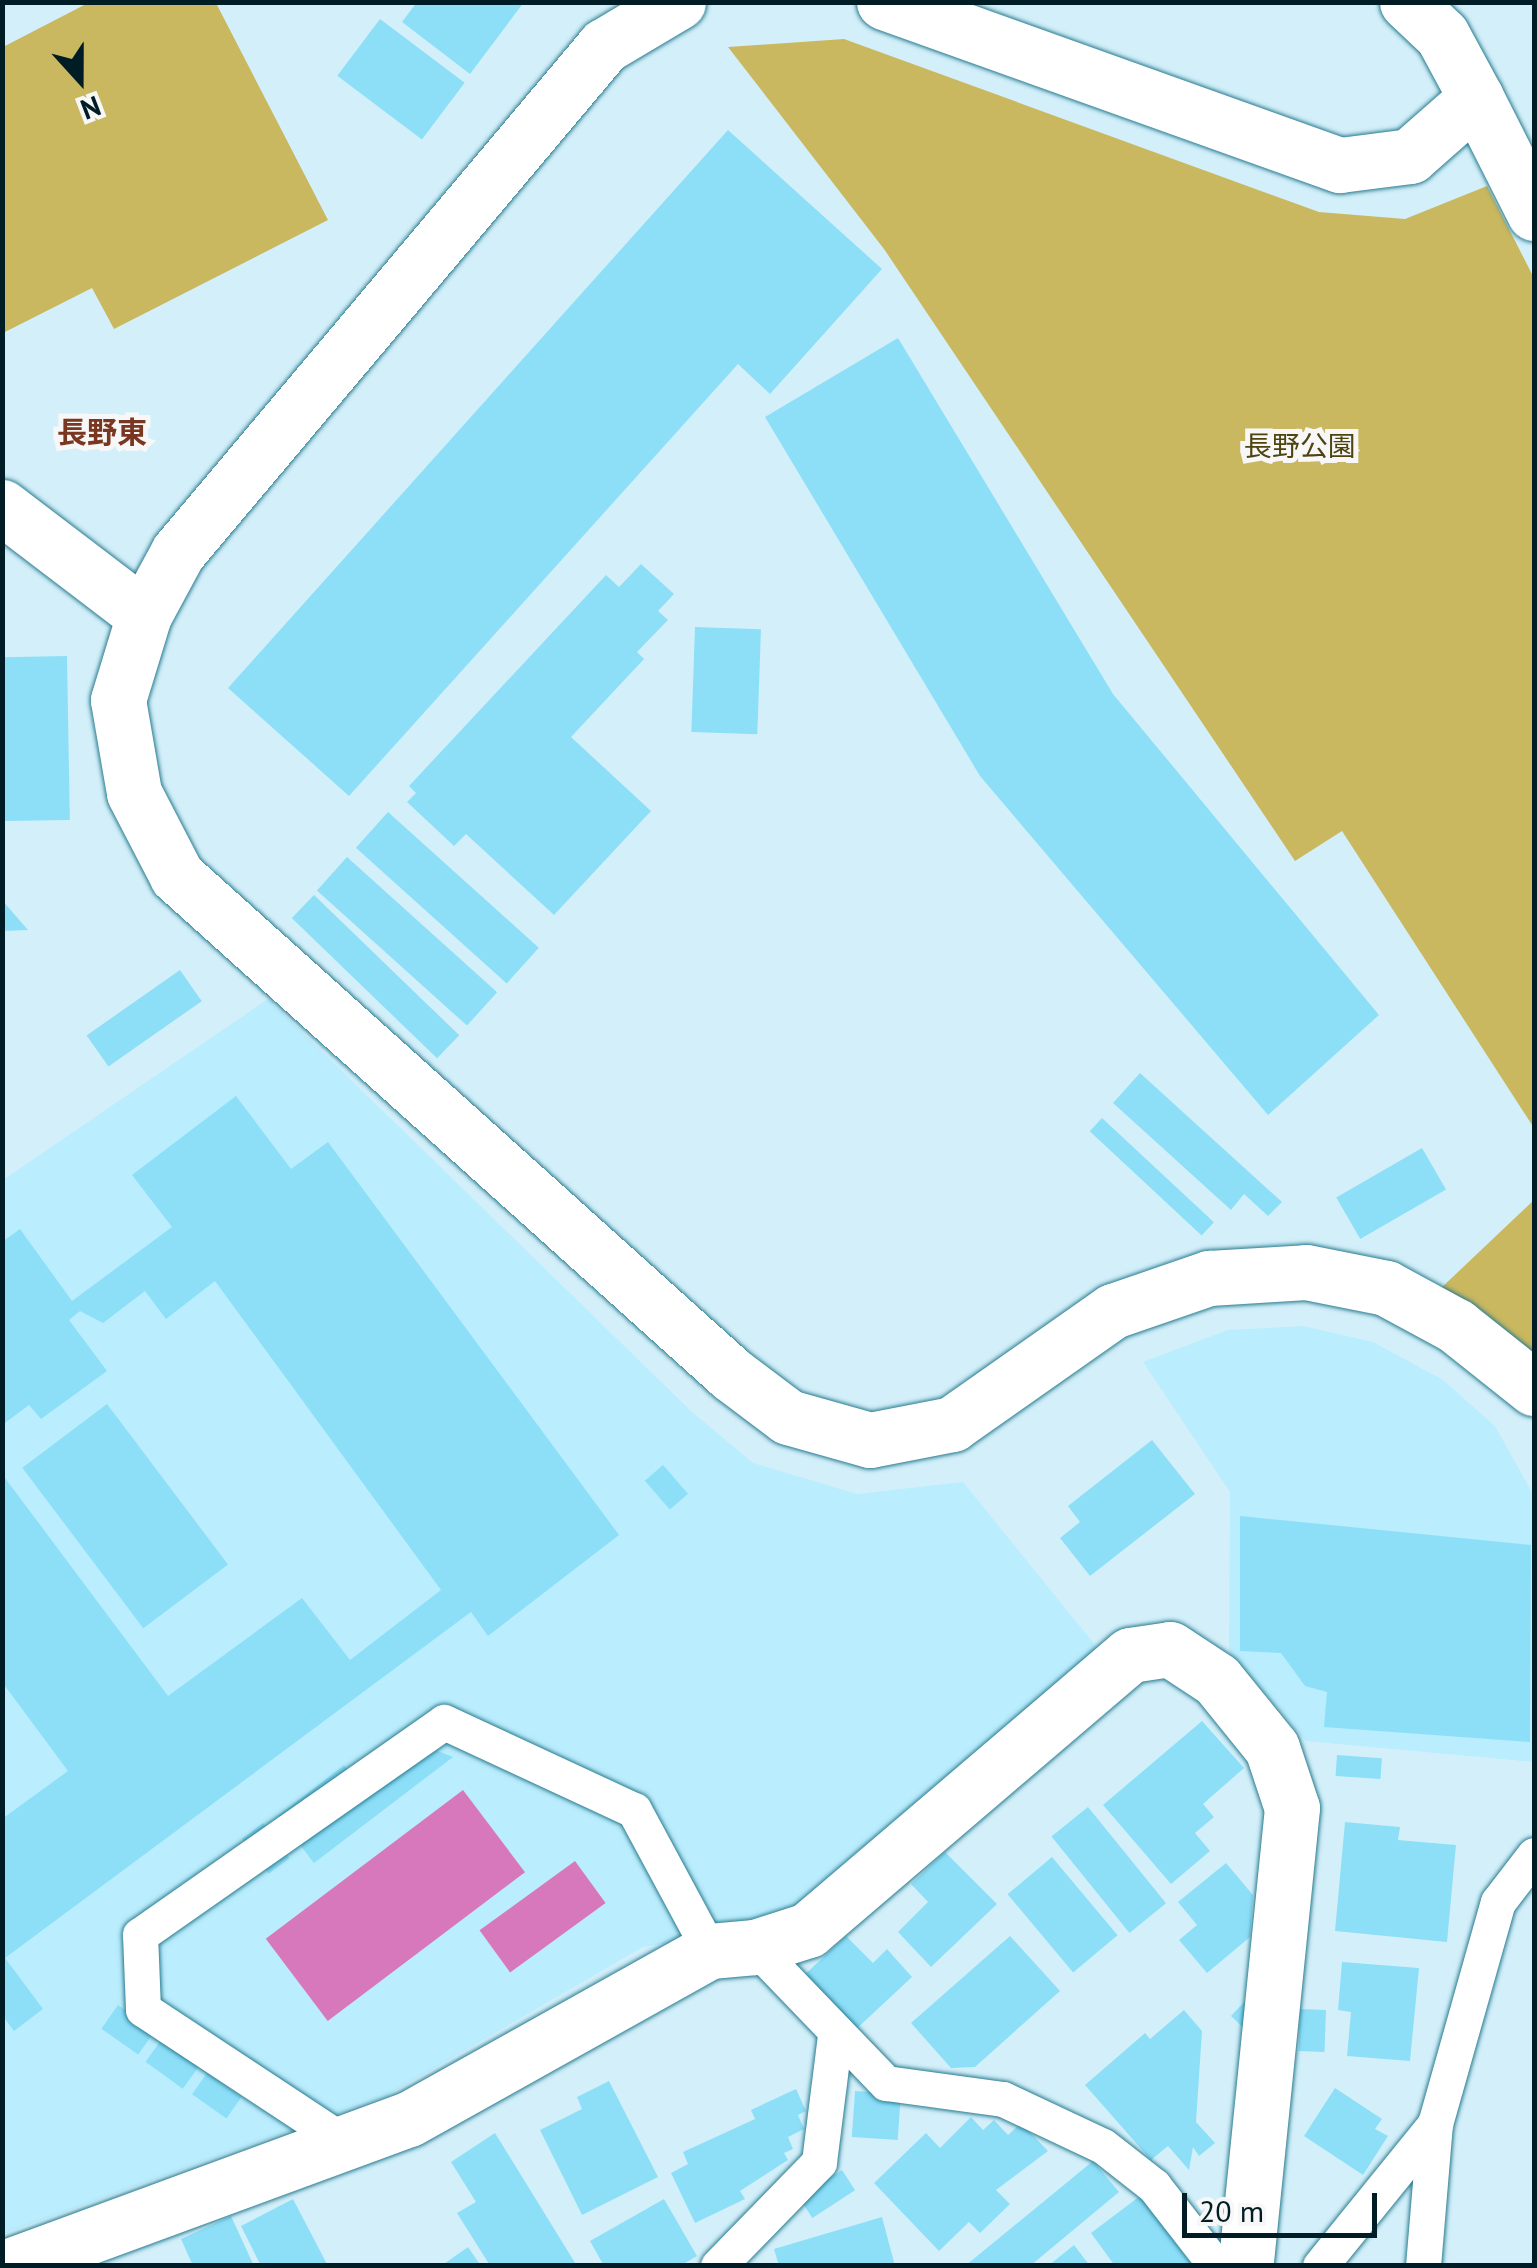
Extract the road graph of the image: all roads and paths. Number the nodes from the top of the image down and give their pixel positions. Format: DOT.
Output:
graph roads {
  1 [pos="678,2"];
  2 [pos="884,2"];
  3 [pos="1407,2"];
  4 [pos="1476,98"];
  5 [pos="1534,213"];
  6 [pos="2,507"];
  7 [pos="144,615"];
  8 [pos="1534,1388"];
  9 [pos="1534,1855"];
  10 [pos="732,1949"];
  11 [pos="835,2036"];
  12 [pos="1434,2124"];
  13 [pos="340,2140"];
  14 [pos="10,2266"];
  15 [pos="718,2266"];
  16 [pos="1216,2266"];
  17 [pos="1239,2266"];
  18 [pos="1320,2266"];
  19 [pos="1423,2266"];
  1 -- 7 [label="street"];
  2 -- 4 [label="street"];
  3 -- 4 [label="street"];
  4 -- 5 [label="street"];
  6 -- 7 [label="street"];
  7 -- 8 [label="street"];
  9 -- 12 [label="lane"];
  10 -- 11 [label="lane"];
  10 -- 13 [label="street"];
  10 -- 13 [label="lane"];
  10 -- 17 [label="street"];
  11 -- 15 [label="lane"];
  11 -- 16 [label="lane"];
  12 -- 18 [label="lane"];
  12 -- 19 [label="lane"];
  13 -- 14 [label="street"];
}
